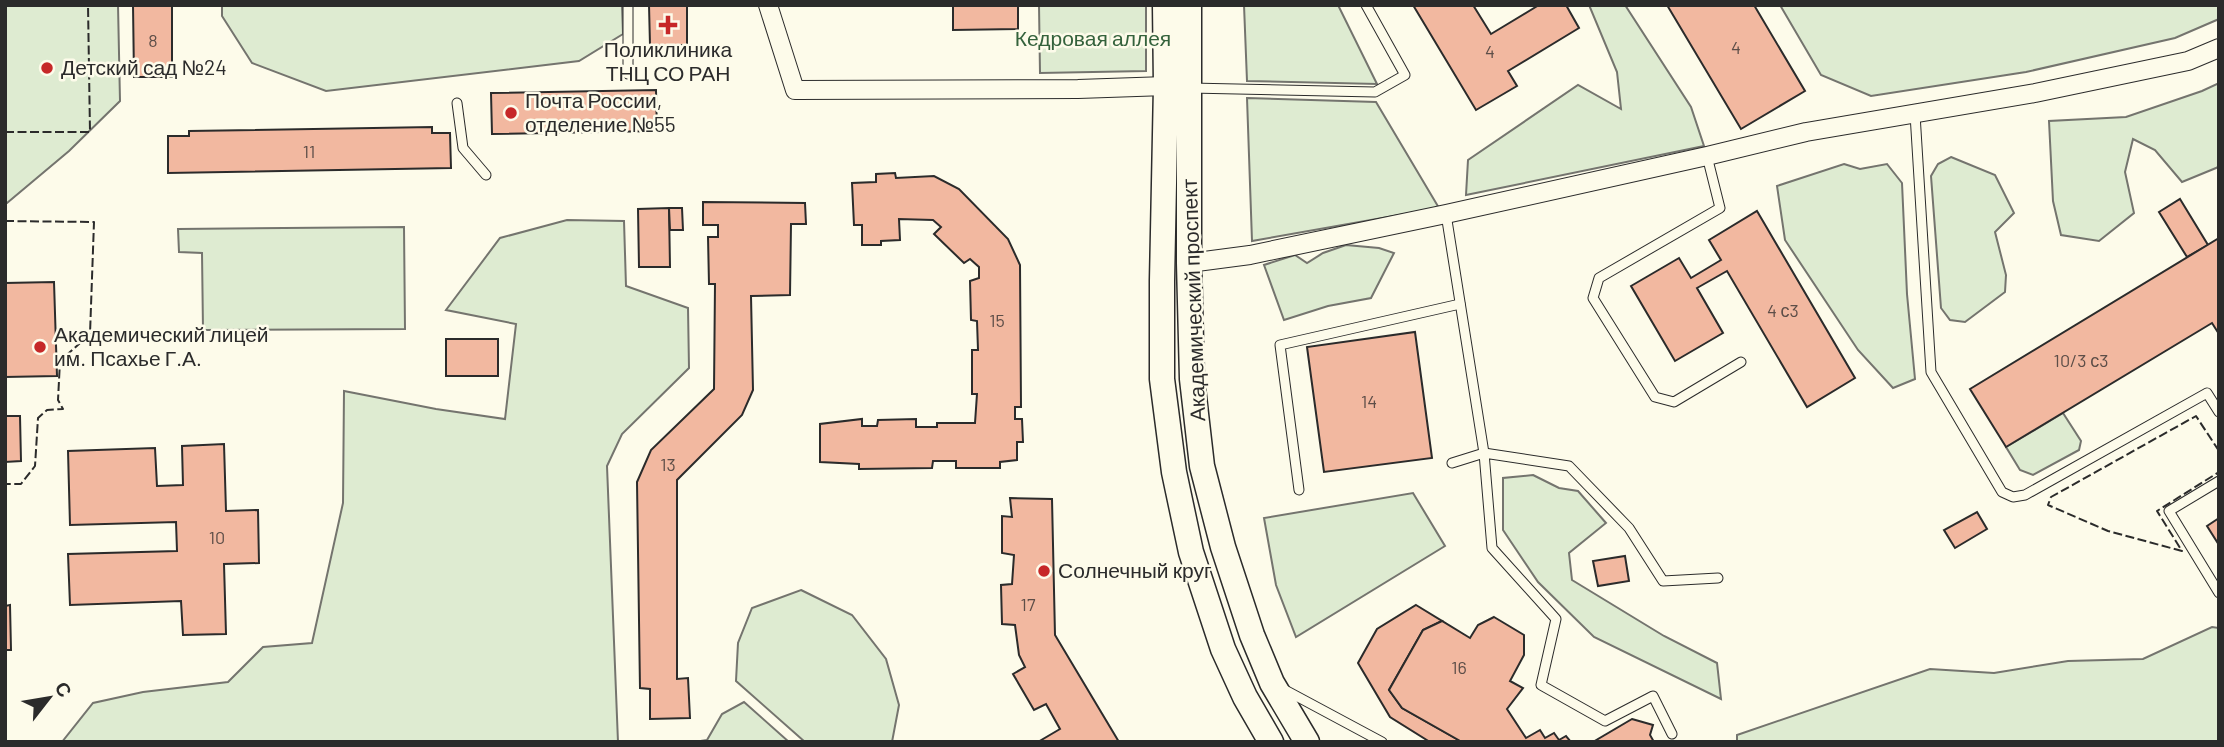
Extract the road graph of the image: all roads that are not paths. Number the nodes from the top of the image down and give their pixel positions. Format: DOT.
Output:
graph roads {
  1 [pos="628,5"];
  2 [pos="768,5"];
  3 [pos="1165,5"];
  4 [pos="1189,5"];
  5 [pos="1366,5"];
  6 [pos="2219,48"];
  7 [pos="628,74"];
  8 [pos="1178,87"];
  9 [pos="457,103"];
  10 [pos="1915,114"];
  11 [pos="1707,156"];
  12 [pos="486,175"];
  13 [pos="1446,214"];
  14 [pos="1189,263"];
  15 [pos="1460,303"];
  16 [pos="1741,362"];
  17 [pos="2219,411"];
  18 [pos="1484,453"];
  19 [pos="1452,463"];
  20 [pos="2219,481"];
  21 [pos="1299,490"];
  22 [pos="1718,578"];
  23 [pos="2219,593"];
  24 [pos="1272,683"];
  25 [pos="1245,697"];
  26 [pos="1672,734"];
  27 [pos="1271,742"];
  28 [pos="1307,742"];
  29 [pos="1382,742"];
  1 -- 7 [label="lane"];
  2 -- 8 [label="street"];
  3 -- 8 [label="main road, Академический проспект"];
  4 -- 8 [label="main road, Академический проспект"];
  5 -- 8 [label="lane"];
  6 -- 10 [label="street"];
  8 -- 14 [label="main road, Академический проспект"];
  8 -- 25 [label="main road, Академический проспект"];
  9 -- 12 [label="lane"];
  10 -- 11 [label="street"];
  10 -- 17 [label="lane"];
  11 -- 13 [label="street"];
  11 -- 16 [label="lane"];
  13 -- 14 [label="street"];
  13 -- 15 [label="lane"];
  14 -- 24 [label="main road, Академический проспект"];
  15 -- 18 [label="lane"];
  15 -- 21 [label="lane"];
  18 -- 19 [label="lane"];
  18 -- 22 [label="lane"];
  18 -- 26 [label="lane"];
  20 -- 23 [label="lane"];
  24 -- 25 [label="main road"];
  24 -- 28 [label="main road, Академический проспект"];
  24 -- 29 [label="lane"];
  25 -- 27 [label="main road, Академический проспект"];
}
